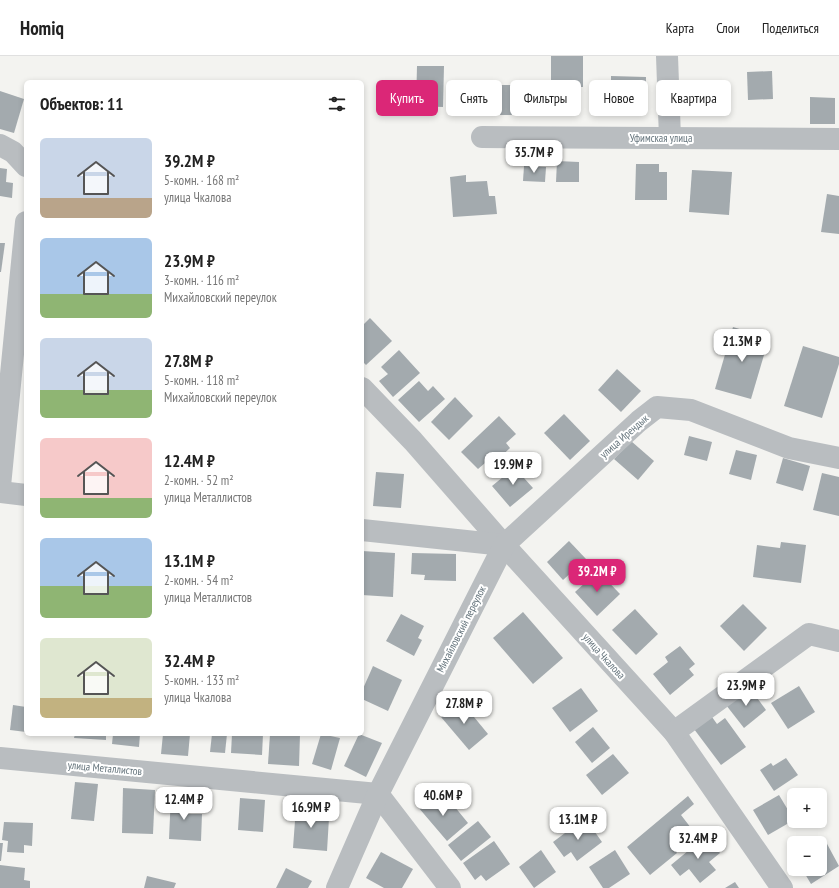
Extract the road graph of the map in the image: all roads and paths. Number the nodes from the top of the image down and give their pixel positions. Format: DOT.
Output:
graph roads {
  1 [pos="667,56"];
  2 [pos="482,137"];
  3 [pos="670,138"];
  4 [pos="839,139"];
  5 [pos="0,145"];
  6 [pos="24,164"];
  7 [pos="24,231"];
  8 [pos="9,302"];
  9 [pos="364,390"];
  10 [pos="839,458"];
  11 [pos="0,486"];
  12 [pos="0,492"];
  13 [pos="24,495"];
  14 [pos="364,530"];
  15 [pos="504,544"];
  16 [pos="839,641"];
  17 [pos="674,732"];
  18 [pos="0,758"];
  19 [pos="378,794"];
  20 [pos="336,888"];
  21 [pos="450,888"];
  22 [pos="782,888"];
  1 -- 3 [label="street"];
  2 -- 3 [label="street, Уфимская улица"];
  3 -- 4 [label="street, Уфимская улица"];
  5 -- 6 [label="street"];
  7 -- 8 [label="street"];
  8 -- 11 [label="street"];
  9 -- 15 [label="street, улица Чкалова"];
  10 -- 15 [label="street, улица Ирендык"];
  12 -- 13 [label="street"];
  14 -- 15 [label="street"];
  15 -- 17 [label="street, улица Чкалова"];
  15 -- 19 [label="street, Михайловский переулок"];
  16 -- 17 [label="street"];
  17 -- 22 [label="street, улица Чкалова"];
  18 -- 19 [label="street, улица Металлистов"];
  19 -- 20 [label="street, Михайловский переулок"];
  19 -- 21 [label="street"];
}
